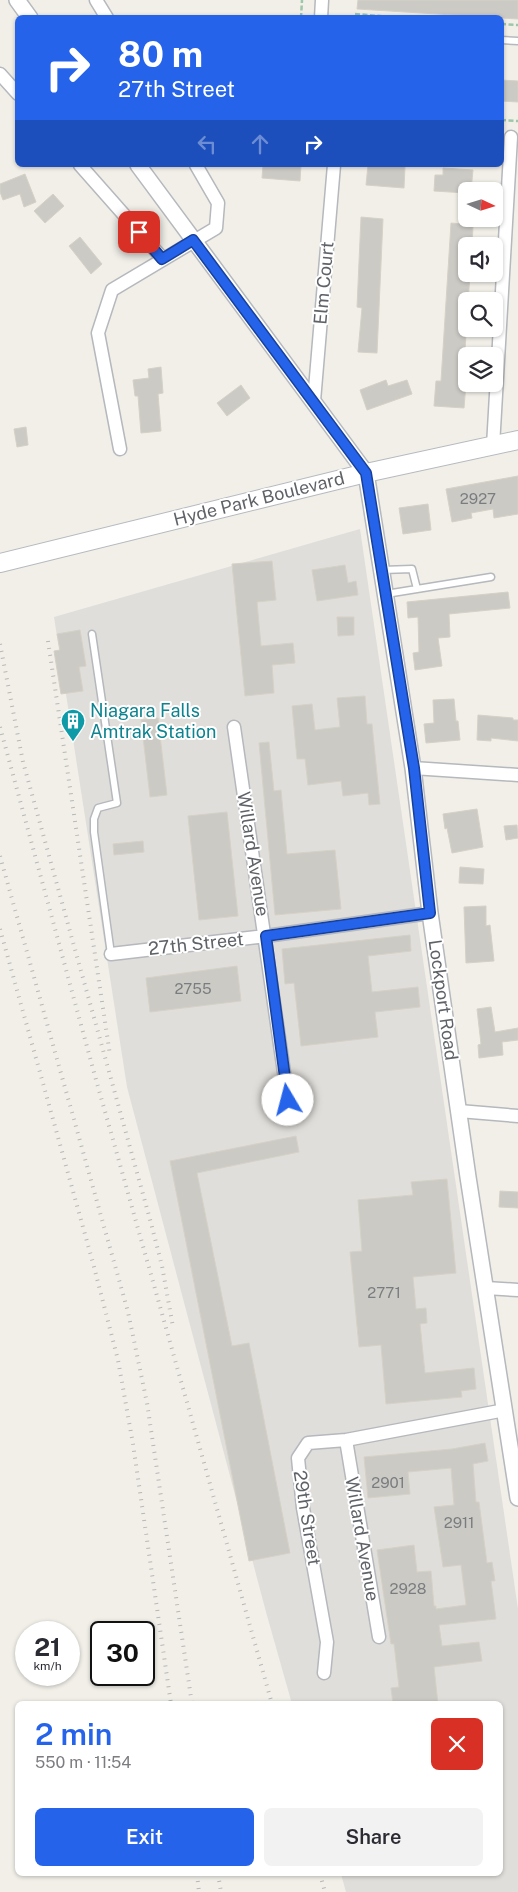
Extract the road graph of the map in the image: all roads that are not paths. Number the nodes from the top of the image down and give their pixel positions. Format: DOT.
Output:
graph roads {
  1 [pos="17,0"];
  2 [pos="96,0"];
  3 [pos="322,0"];
  4 [pos="28,15"];
  5 [pos="105,15"];
  6 [pos="321,15"];
  7 [pos="504,40"];
  8 [pos="518,41"];
  9 [pos="0,74"];
  10 [pos="15,91"];
  11 [pos="510,137"];
  12 [pos="82,167"];
  13 [pos="139,167"];
  14 [pos="197,167"];
  15 [pos="334,167"];
  16 [pos="193,240"];
  17 [pos="162,259"];
  18 [pos="314,401"];
  19 [pos="518,440"];
  20 [pos="492,446"];
  21 [pos="120,449"];
  22 [pos="366,473"];
  23 [pos="0,563"];
  24 [pos="382,570"];
  25 [pos="491,577"];
  26 [pos="417,589"];
  27 [pos="386,594"];
  28 [pos="92,634"];
  29 [pos="234,727"];
  30 [pos="414,768"];
  31 [pos="518,775"];
  32 [pos="430,913"];
  33 [pos="266,936"];
  34 [pos="111,954"];
  35 [pos="288,1100"];
  36 [pos="459,1111"];
  37 [pos="518,1116"];
  38 [pos="486,1288"];
  39 [pos="518,1290"];
  40 [pos="504,1410"];
  41 [pos="346,1440"];
  42 [pos="516,1463"];
  43 [pos="518,1498"];
  44 [pos="379,1637"];
  45 [pos="324,1673"];
  1 -- 4 [label="street"];
  2 -- 5 [label="street"];
  3 -- 6 [label="street"];
  7 -- 8 [label="lane"];
  9 -- 10 [label="street"];
  11 -- 20 [label="street"];
  12 -- 17 [label="street"];
  13 -- 16 [label="street"];
  14 -- 16 [label="street"];
  15 -- 18 [label="street, Elm Court"];
  16 -- 17 [label="street"];
  16 -- 18 [label="street"];
  17 -- 21 [label="street"];
  18 -- 22 [label="street"];
  19 -- 20 [label="main road, Hyde Park Boulevard"];
  20 -- 22 [label="main road, Hyde Park Boulevard"];
  22 -- 23 [label="main road, Hyde Park Boulevard"];
  22 -- 24 [label="street, Lockport Road"];
  24 -- 26 [label="lane"];
  24 -- 27 [label="street, Lockport Road"];
  25 -- 26 [label="lane"];
  26 -- 27 [label="lane"];
  27 -- 30 [label="street, Lockport Road"];
  28 -- 34 [label="lane"];
  29 -- 33 [label="street, Willard Avenue"];
  30 -- 31 [label="street"];
  30 -- 32 [label="street, Lockport Road"];
  32 -- 33 [label="street, 27th Street"];
  32 -- 36 [label="street, Lockport Road"];
  33 -- 34 [label="street, 27th Street"];
  33 -- 35 [label="street, Willard Avenue"];
  36 -- 37 [label="street"];
  36 -- 38 [label="street, Lockport Road"];
  38 -- 39 [label="street"];
  38 -- 40 [label="street, Lockport Road"];
  40 -- 41 [label="street, 29th Street"];
  40 -- 42 [label="street, Lockport Road"];
  41 -- 44 [label="street, Willard Avenue"];
  41 -- 45 [label="street, 29th Street"];
  42 -- 43 [label="street, Lockport Road"];
}
